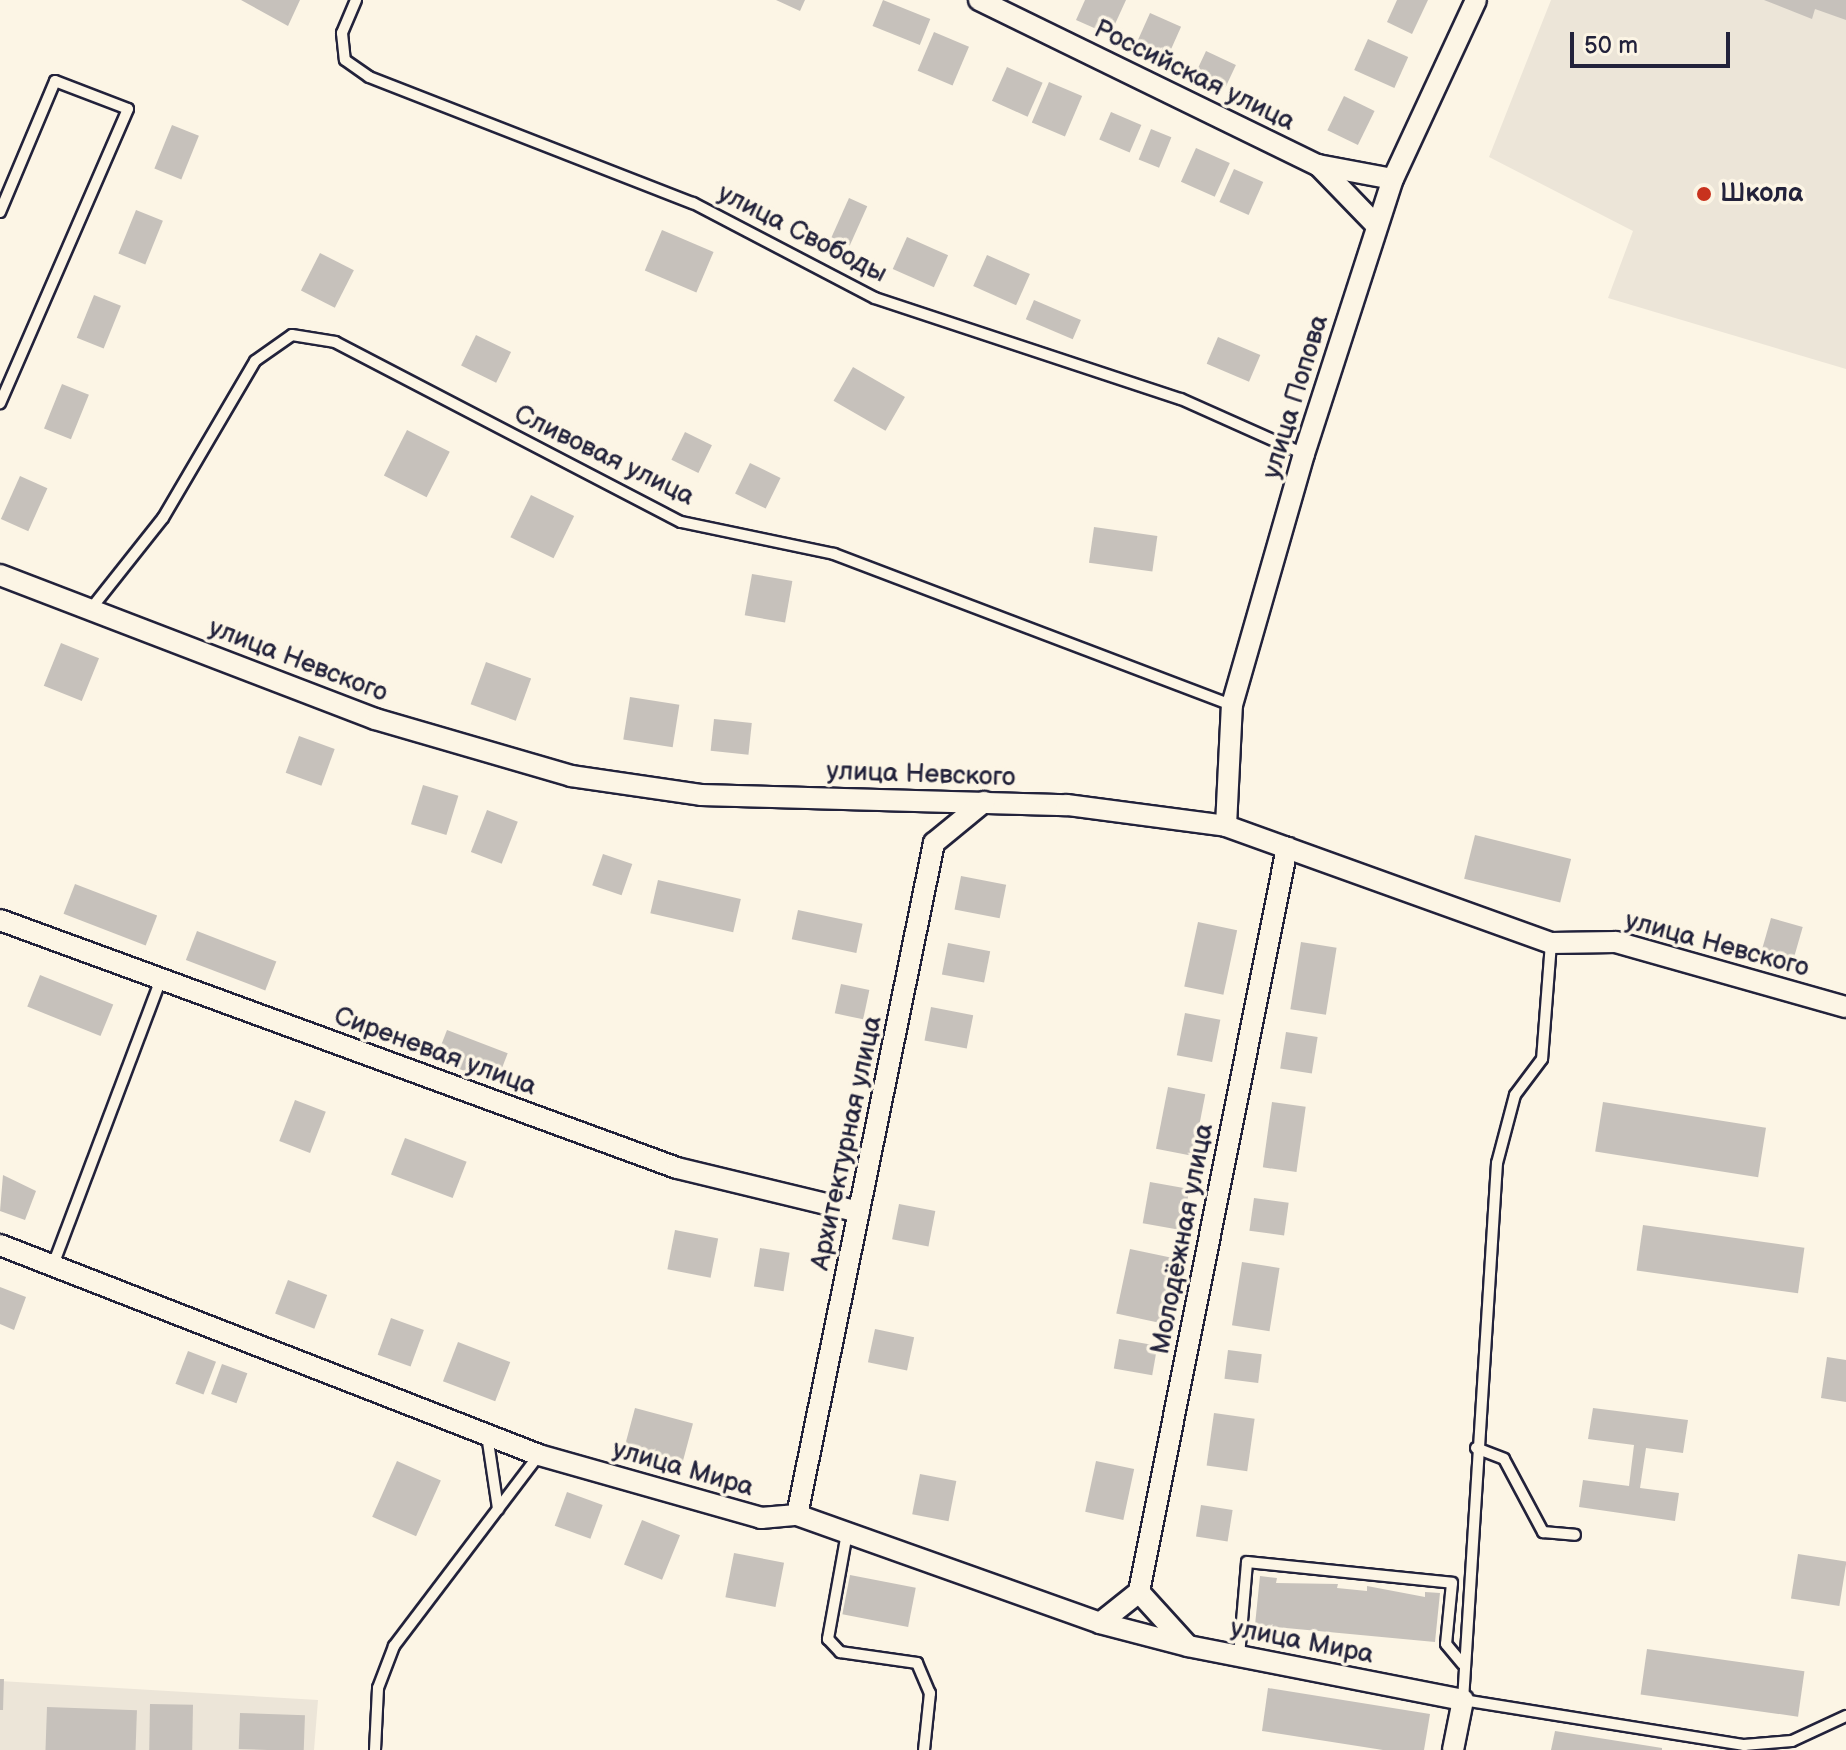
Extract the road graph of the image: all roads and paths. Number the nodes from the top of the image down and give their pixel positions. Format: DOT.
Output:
graph roads {
  1 [pos="356,0"];
  2 [pos="979,0"];
  3 [pos="1476,0"];
  4 [pos="1318,165"];
  5 [pos="1393,179"];
  6 [pos="0,212"];
  7 [pos="1377,226"];
  8 [pos="0,403"];
  9 [pos="1304,454"];
  10 [pos="0,575"];
  11 [pos="90,610"];
  12 [pos="1232,705"];
  13 [pos="984,802"];
  14 [pos="1226,826"];
  15 [pos="1287,848"];
  16 [pos="0,920"];
  17 [pos="1551,943"];
  18 [pos="161,979"];
  19 [pos="1846,1007"];
  20 [pos="859,1212"];
  21 [pos="0,1245"];
  22 [pos="53,1265"];
  23 [pos="487,1435"];
  24 [pos="1476,1448"];
  25 [pos="539,1455"];
  26 [pos="498,1509"];
  27 [pos="797,1515"];
  28 [pos="847,1533"];
  29 [pos="1575,1535"];
  30 [pos="1139,1592"];
  31 [pos="1100,1623"];
  32 [pos="1188,1646"];
  33 [pos="1239,1656"];
  34 [pos="1463,1664"];
  35 [pos="1463,1700"];
  36 [pos="1846,1716"];
  37 [pos="375,1750"];
  38 [pos="924,1750"];
  39 [pos="1453,1750"];
  1 -- 9 [label="lane, улица Свободы"];
  2 -- 4 [label="street, Российская улица"];
  3 -- 5 [label="street, улица Попова"];
  4 -- 5 [label="street, Российская улица"];
  4 -- 7 [label="street"];
  5 -- 7 [label="street, улица Попова"];
  6 -- 8 [label="lane"];
  7 -- 9 [label="street, улица Попова"];
  9 -- 12 [label="street, улица Попова"];
  10 -- 11 [label="street, улица Невского"];
  11 -- 12 [label="lane, Сливовая улица"];
  11 -- 13 [label="street, улица Невского"];
  12 -- 14 [label="street, улица Попова"];
  13 -- 14 [label="street, улица Невского"];
  13 -- 20 [label="street, Архитектурная улица"];
  14 -- 15 [label="street, улица Невского"];
  15 -- 17 [label="street, улица Невского"];
  15 -- 30 [label="street, Молодёжная улица"];
  16 -- 18 [label="street, Сиреневая улица"];
  17 -- 19 [label="street, улица Невского"];
  17 -- 24 [label="lane"];
  18 -- 20 [label="street, Сиреневая улица"];
  18 -- 22 [label="lane"];
  20 -- 27 [label="street, Архитектурная улица"];
  21 -- 22 [label="street, улица Мира"];
  22 -- 23 [label="street, улица Мира"];
  23 -- 25 [label="street, улица Мира"];
  23 -- 26 [label="lane"];
  24 -- 29 [label="lane"];
  24 -- 34 [label="lane"];
  25 -- 26 [label="lane"];
  25 -- 27 [label="street, улица Мира"];
  26 -- 37 [label="lane"];
  27 -- 28 [label="street, улица Мира"];
  28 -- 31 [label="street, улица Мира"];
  28 -- 38 [label="lane"];
  30 -- 31 [label="street"];
  30 -- 32 [label="street"];
  31 -- 32 [label="street, улица Мира"];
  32 -- 33 [label="street, улица Мира"];
  33 -- 34 [label="lane"];
  33 -- 35 [label="street, улица Мира"];
  34 -- 35 [label="lane"];
  35 -- 36 [label="lane"];
  35 -- 39 [label="street"];
}
